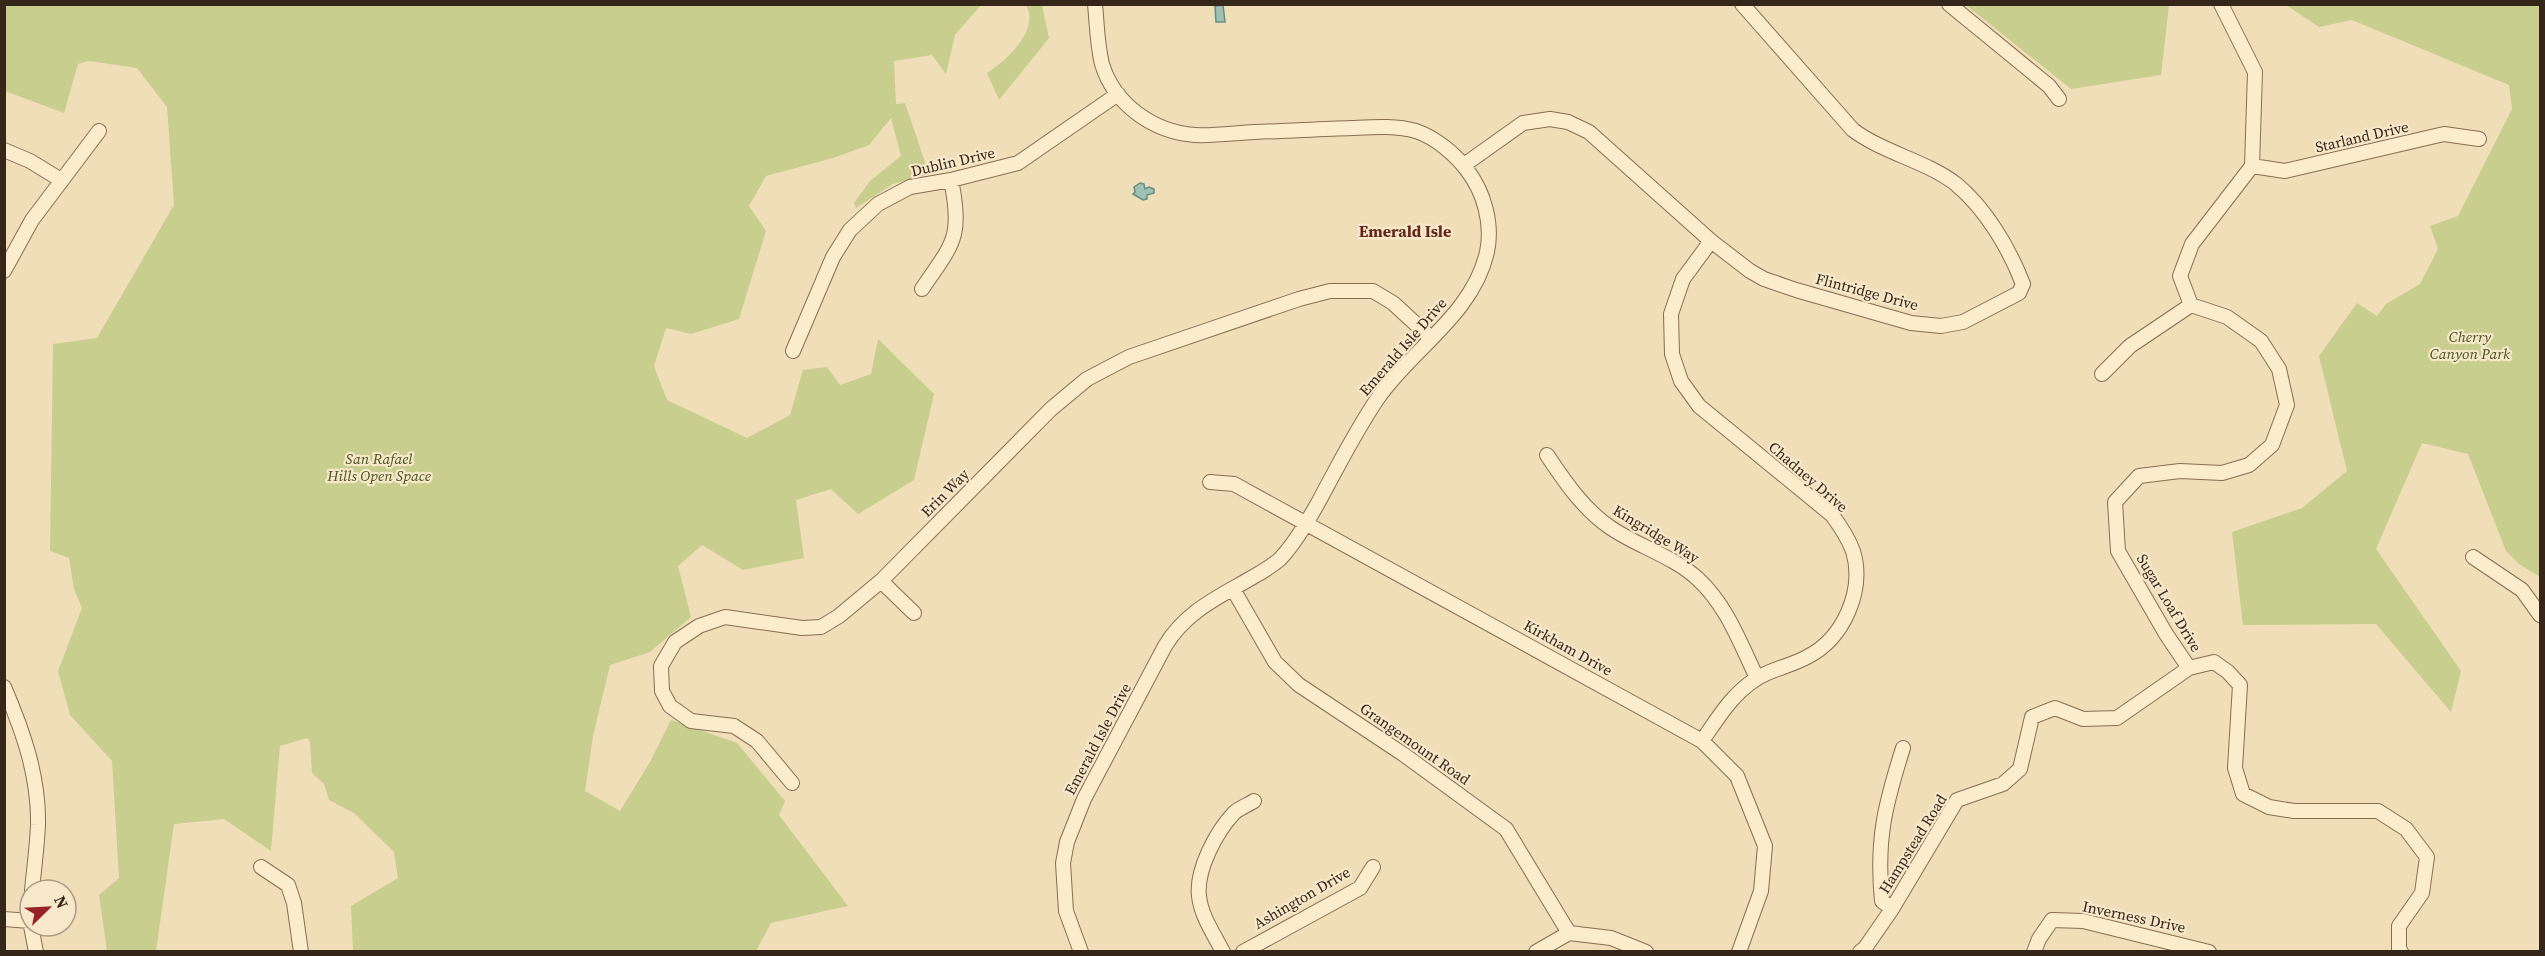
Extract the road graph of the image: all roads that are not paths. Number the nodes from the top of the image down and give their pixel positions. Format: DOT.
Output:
graph roads {
  1 [pos="1095,4"];
  2 [pos="1949,4"];
  3 [pos="2222,4"];
  4 [pos="1748,6"];
  5 [pos="1118,94"];
  6 [pos="2059,99"];
  7 [pos="99,131"];
  8 [pos="2479,139"];
  9 [pos="4,150"];
  10 [pos="1464,165"];
  11 [pos="2252,166"];
  12 [pos="61,180"];
  13 [pos="951,180"];
  14 [pos="1711,241"];
  15 [pos="4,271"];
  16 [pos="922,289"];
  17 [pos="2191,305"];
  18 [pos="1431,338"];
  19 [pos="793,351"];
  20 [pos="2102,374"];
  21 [pos="1547,455"];
  22 [pos="1210,482"];
  23 [pos="1306,523"];
  24 [pos="2473,557"];
  25 [pos="881,580"];
  26 [pos="1233,589"];
  27 [pos="914,614"];
  28 [pos="2541,615"];
  29 [pos="2189,668"];
  30 [pos="1757,678"];
  31 [pos="4,687"];
  32 [pos="1702,741"];
  33 [pos="1903,748"];
  34 [pos="792,783"];
  35 [pos="1254,801"];
  36 [pos="261,867"];
  37 [pos="1373,867"];
  38 [pos="33,878"];
  39 [pos="1892,909"];
  40 [pos="1569,933"];
  41 [pos="302,951"];
  42 [pos="1081,951"];
  43 [pos="1223,951"];
  44 [pos="1243,951"];
  45 [pos="1536,951"];
  46 [pos="1646,951"];
  47 [pos="1739,951"];
  48 [pos="1860,951"];
  49 [pos="2034,951"];
  50 [pos="2209,951"];
  51 [pos="2401,951"];
  1 -- 5 [label="street, Emerald Isle Drive"];
  2 -- 6 [label="street"];
  3 -- 11 [label="street"];
  4 -- 14 [label="street, Flintridge Drive"];
  5 -- 10 [label="street, Emerald Isle Drive"];
  5 -- 13 [label="street, Dublin Drive"];
  7 -- 12 [label="street"];
  8 -- 11 [label="street, Starland Drive"];
  9 -- 12 [label="street"];
  10 -- 14 [label="street, Flintridge Drive"];
  10 -- 18 [label="street, Emerald Isle Drive"];
  11 -- 17 [label="street"];
  12 -- 15 [label="street"];
  13 -- 16 [label="street"];
  13 -- 19 [label="street, Dublin Drive"];
  14 -- 30 [label="street, Chadney Drive"];
  17 -- 20 [label="street"];
  17 -- 29 [label="street, Sugar Loaf Drive"];
  18 -- 23 [label="street, Emerald Isle Drive"];
  18 -- 25 [label="street, Erin Way"];
  21 -- 30 [label="street, Kingridge Way"];
  22 -- 23 [label="street, Kirkham Drive"];
  23 -- 26 [label="street, Emerald Isle Drive"];
  23 -- 32 [label="street, Kirkham Drive"];
  24 -- 28 [label="street"];
  25 -- 27 [label="street"];
  25 -- 34 [label="street, Erin Way"];
  26 -- 40 [label="street, Grangemount Road"];
  26 -- 42 [label="street, Emerald Isle Drive"];
  29 -- 39 [label="street, Hampstead Road"];
  29 -- 51 [label="street, Hampstead Road"];
  30 -- 32 [label="street, Chadney Drive"];
  31 -- 38 [label="street"];
  32 -- 47 [label="street, Kirkham Drive"];
  33 -- 39 [label="street"];
  35 -- 43 [label="street"];
  36 -- 41 [label="street"];
  37 -- 44 [label="street, Ashington Drive"];
  39 -- 48 [label="street, Hampstead Road"];
  40 -- 45 [label="street"];
  40 -- 46 [label="street"];
  49 -- 50 [label="street, Inverness Drive"];
}
